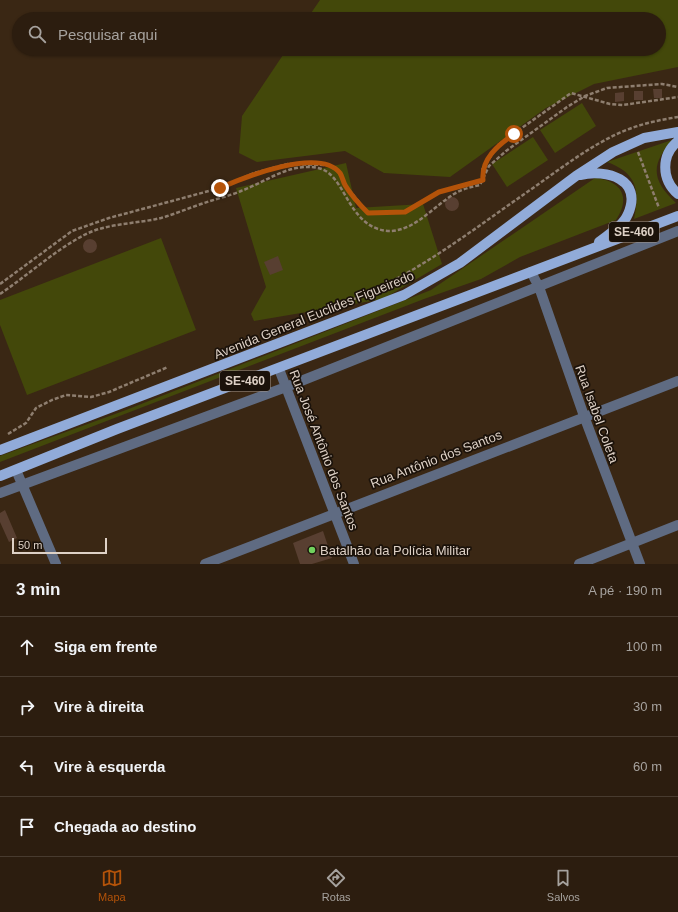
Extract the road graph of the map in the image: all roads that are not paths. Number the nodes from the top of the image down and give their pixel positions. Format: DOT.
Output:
graph roads {
  1 [pos="678,132"];
  2 [pos="678,141"];
  3 [pos="576,176"];
  4 [pos="678,194"];
  5 [pos="678,216"];
  6 [pos="678,232"];
  7 [pos="591,248"];
  8 [pos="531,272"];
  9 [pos="539,287"];
  10 [pos="279,369"];
  11 [pos="678,381"];
  12 [pos="286,387"];
  13 [pos="584,416"];
  14 [pos="0,450"];
  15 [pos="16,470"];
  16 [pos="0,476"];
  17 [pos="23,484"];
  18 [pos="0,493"];
  19 [pos="335,512"];
  20 [pos="678,525"];
  21 [pos="631,543"];
  22 [pos="56,564"];
  23 [pos="205,564"];
  24 [pos="354,564"];
  25 [pos="579,564"];
  26 [pos="640,564"];
  1 -- 3 [label="main road, Avenida General Euclides Figueiredo"];
  2 -- 4 [label="main road"];
  3 -- 7 [label="main road"];
  3 -- 14 [label="main road, Avenida General Euclides Figueiredo"];
  5 -- 7 [label="main road, SE-460"];
  6 -- 9 [label="street"];
  7 -- 8 [label="main road, SE-460"];
  8 -- 9 [label="street, Rua Isabel Coleta"];
  8 -- 10 [label="main road, SE-460"];
  9 -- 12 [label="street"];
  9 -- 13 [label="street, Rua Isabel Coleta"];
  10 -- 12 [label="street, Rua José Antônio dos Santos"];
  10 -- 15 [label="main road, SE-460"];
  11 -- 13 [label="street, Rua Antônio dos Santos"];
  12 -- 17 [label="street"];
  12 -- 19 [label="street, Rua José Antônio dos Santos"];
  13 -- 19 [label="street, Rua Antônio dos Santos"];
  13 -- 21 [label="street, Rua Isabel Coleta"];
  15 -- 16 [label="main road, SE-460"];
  15 -- 17 [label="street"];
  17 -- 18 [label="street"];
  17 -- 22 [label="street"];
  19 -- 23 [label="street, Rua Antônio dos Santos"];
  19 -- 24 [label="street, Rua José Antônio dos Santos"];
  20 -- 21 [label="street"];
  21 -- 25 [label="street"];
  21 -- 26 [label="street, Rua Isabel Coleta"];
}
